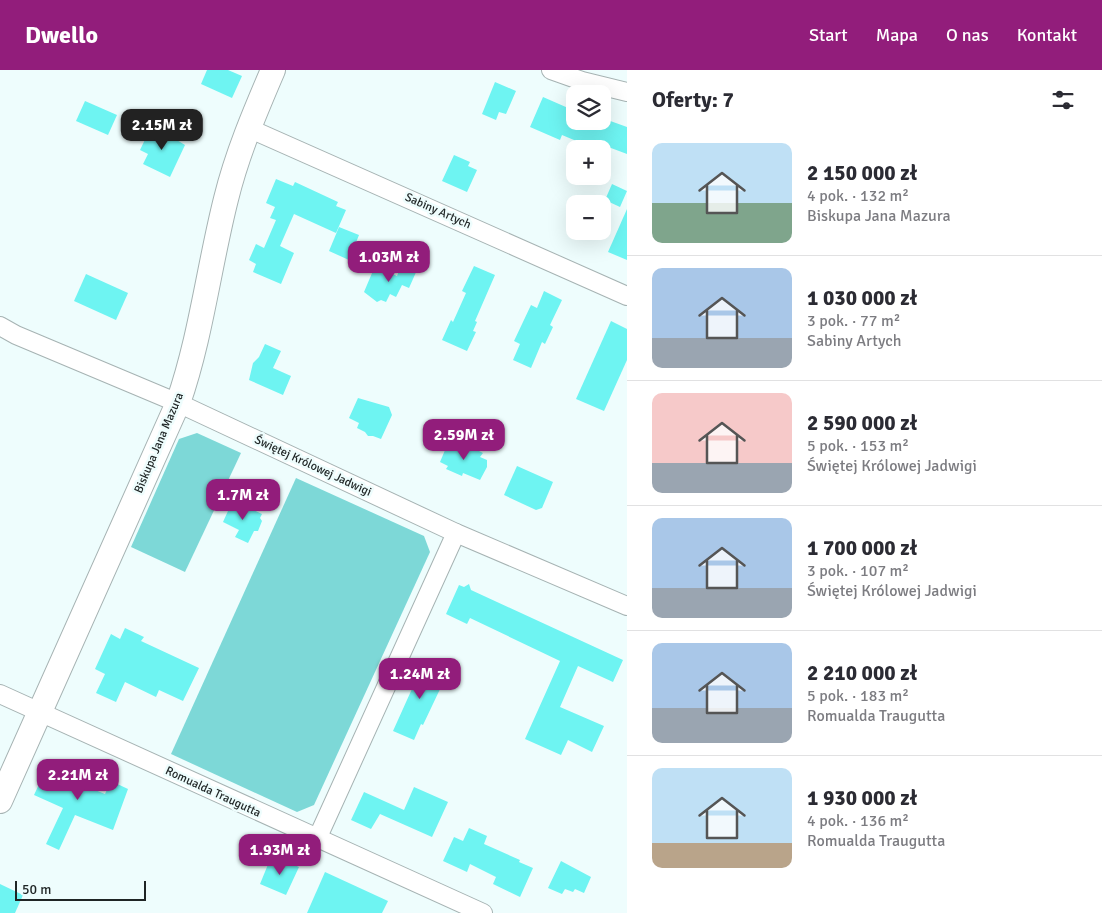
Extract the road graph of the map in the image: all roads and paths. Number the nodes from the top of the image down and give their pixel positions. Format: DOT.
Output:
graph roads {
  1 [pos="273,70"];
  2 [pos="551,70"];
  3 [pos="627,92"];
  4 [pos="248,128"];
  5 [pos="627,296"];
  6 [pos="0,326"];
  7 [pos="178,403"];
  8 [pos="456,533"];
  9 [pos="627,606"];
  10 [pos="0,694"];
  11 [pos="40,712"];
  12 [pos="0,801"];
  13 [pos="317,839"];
  14 [pos="483,913"];
  1 -- 4 [label="street, Biskupa Jana Mazura"];
  2 -- 3 [label="street"];
  4 -- 5 [label="street, Sabiny Artych"];
  4 -- 7 [label="street, Biskupa Jana Mazura"];
  6 -- 7 [label="street, Świętej Królowej Jadwigi"];
  7 -- 8 [label="street, Świętej Królowej Jadwigi"];
  7 -- 11 [label="street, Biskupa Jana Mazura"];
  8 -- 9 [label="street, Świętej Królowej Jadwigi"];
  8 -- 13 [label="street"];
  10 -- 11 [label="street, Romualda Traugutta"];
  11 -- 12 [label="street, Biskupa Jana Mazura"];
  11 -- 13 [label="street, Romualda Traugutta"];
  13 -- 14 [label="street, Romualda Traugutta"];
}
